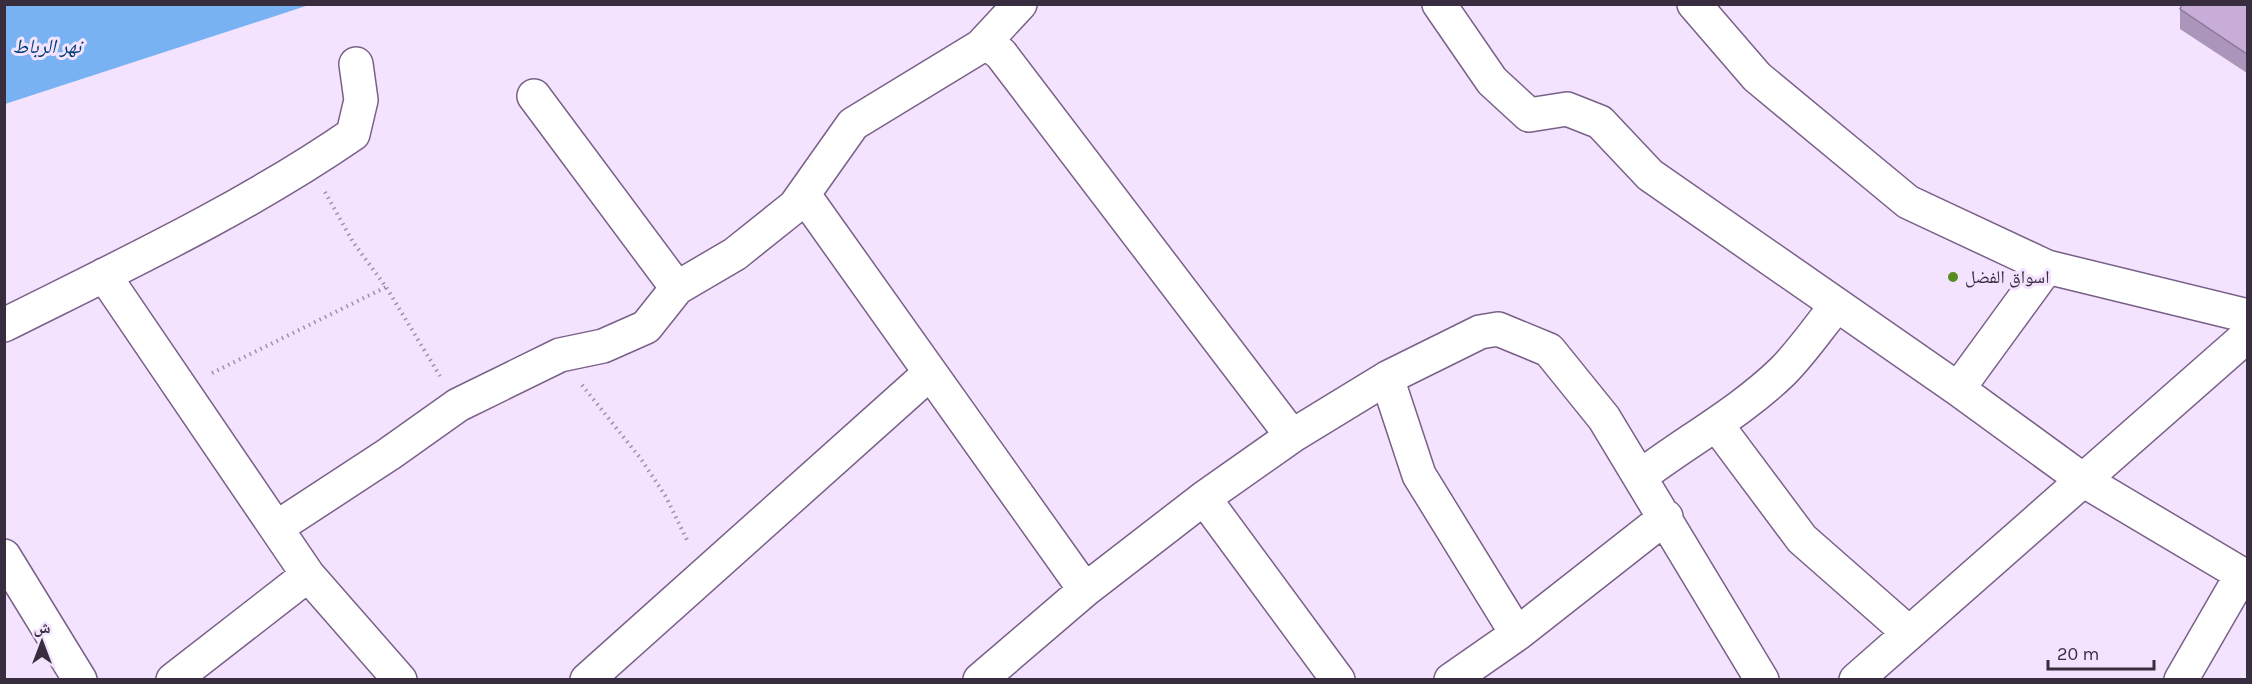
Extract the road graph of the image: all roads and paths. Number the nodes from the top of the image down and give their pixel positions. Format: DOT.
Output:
graph roads {
  1 [pos="1020,4"];
  2 [pos="1438,4"];
  3 [pos="1694,4"];
  4 [pos="981,46"];
  5 [pos="356,64"];
  6 [pos="534,96"];
  7 [pos="309,164"];
  8 [pos="804,195"];
  9 [pos="2047,267"];
  10 [pos="104,275"];
  11 [pos="386,287"];
  12 [pos="677,288"];
  13 [pos="1836,306"];
  14 [pos="2247,316"];
  15 [pos="4,325"];
  16 [pos="2247,334"];
  17 [pos="560,355"];
  18 [pos="930,373"];
  19 [pos="1387,378"];
  20 [pos="181,388"];
  21 [pos="1958,389"];
  22 [pos="458,405"];
  23 [pos="1716,424"];
  24 [pos="1292,436"];
  25 [pos="1641,476"];
  26 [pos="2083,480"];
  27 [pos="1204,498"];
  28 [pos="1666,517"];
  29 [pos="276,528"];
  30 [pos="4,556"];
  31 [pos="308,575"];
  32 [pos="704,575"];
  33 [pos="2244,577"];
  34 [pos="1085,590"];
  35 [pos="1909,633"];
  36 [pos="1517,634"];
  37 [pos="80,680"];
  38 [pos="173,680"];
  39 [pos="400,680"];
  40 [pos="587,680"];
  41 [pos="980,680"];
  42 [pos="1338,680"];
  43 [pos="1450,680"];
  44 [pos="1762,680"];
  45 [pos="1856,680"];
  46 [pos="2181,680"];
  1 -- 4 [label="street"];
  2 -- 13 [label="street"];
  3 -- 9 [label="street"];
  4 -- 8 [label="street"];
  4 -- 24 [label="street"];
  5 -- 7 [label="street"];
  6 -- 12 [label="street"];
  7 -- 10 [label="street"];
  7 -- 11 [label="path"];
  8 -- 12 [label="street"];
  8 -- 18 [label="street"];
  9 -- 14 [label="street"];
  9 -- 21 [label="street"];
  10 -- 15 [label="street"];
  10 -- 20 [label="street"];
  11 -- 20 [label="path"];
  11 -- 22 [label="path"];
  12 -- 17 [label="street"];
  13 -- 21 [label="street"];
  13 -- 23 [label="street"];
  16 -- 26 [label="street"];
  17 -- 22 [label="street"];
  17 -- 32 [label="path"];
  18 -- 32 [label="street"];
  18 -- 34 [label="street"];
  19 -- 24 [label="street"];
  19 -- 25 [label="street"];
  19 -- 36 [label="street"];
  20 -- 29 [label="street"];
  21 -- 26 [label="street"];
  22 -- 29 [label="street"];
  23 -- 25 [label="street"];
  23 -- 35 [label="street"];
  24 -- 27 [label="street"];
  25 -- 28 [label="street"];
  26 -- 33 [label="street"];
  26 -- 35 [label="street"];
  27 -- 34 [label="street"];
  27 -- 42 [label="street"];
  28 -- 36 [label="street"];
  28 -- 44 [label="street"];
  29 -- 31 [label="street"];
  30 -- 37 [label="street"];
  31 -- 38 [label="street"];
  31 -- 39 [label="street"];
  32 -- 40 [label="street"];
  33 -- 46 [label="street"];
  34 -- 41 [label="street"];
  35 -- 45 [label="street"];
  36 -- 43 [label="street"];
}
